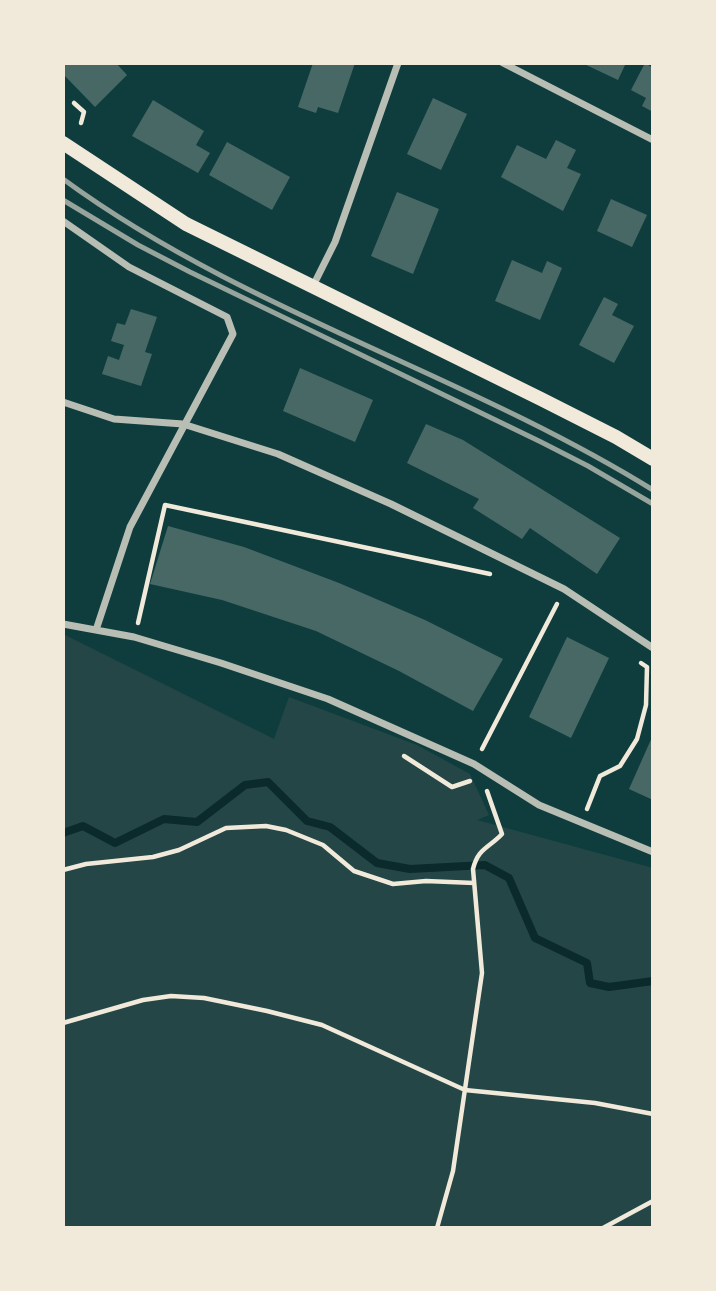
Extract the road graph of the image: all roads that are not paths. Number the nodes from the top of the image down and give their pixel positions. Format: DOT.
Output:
graph roads {
  1 [pos="398,63"];
  2 [pos="503,63"];
  3 [pos="653,140"];
  4 [pos="63,143"];
  5 [pos="63,221"];
  6 [pos="312,288"];
  7 [pos="63,402"];
  8 [pos="183,424"];
  9 [pos="653,459"];
  10 [pos="63,624"];
  11 [pos="96,630"];
  12 [pos="653,648"];
  13 [pos="653,852"];
  1 -- 6 [label="street"];
  2 -- 3 [label="street"];
  4 -- 6 [label="main road"];
  5 -- 8 [label="street"];
  6 -- 9 [label="main road"];
  7 -- 8 [label="street"];
  8 -- 11 [label="street"];
  8 -- 12 [label="street"];
  10 -- 11 [label="street"];
  11 -- 13 [label="street"];
}
